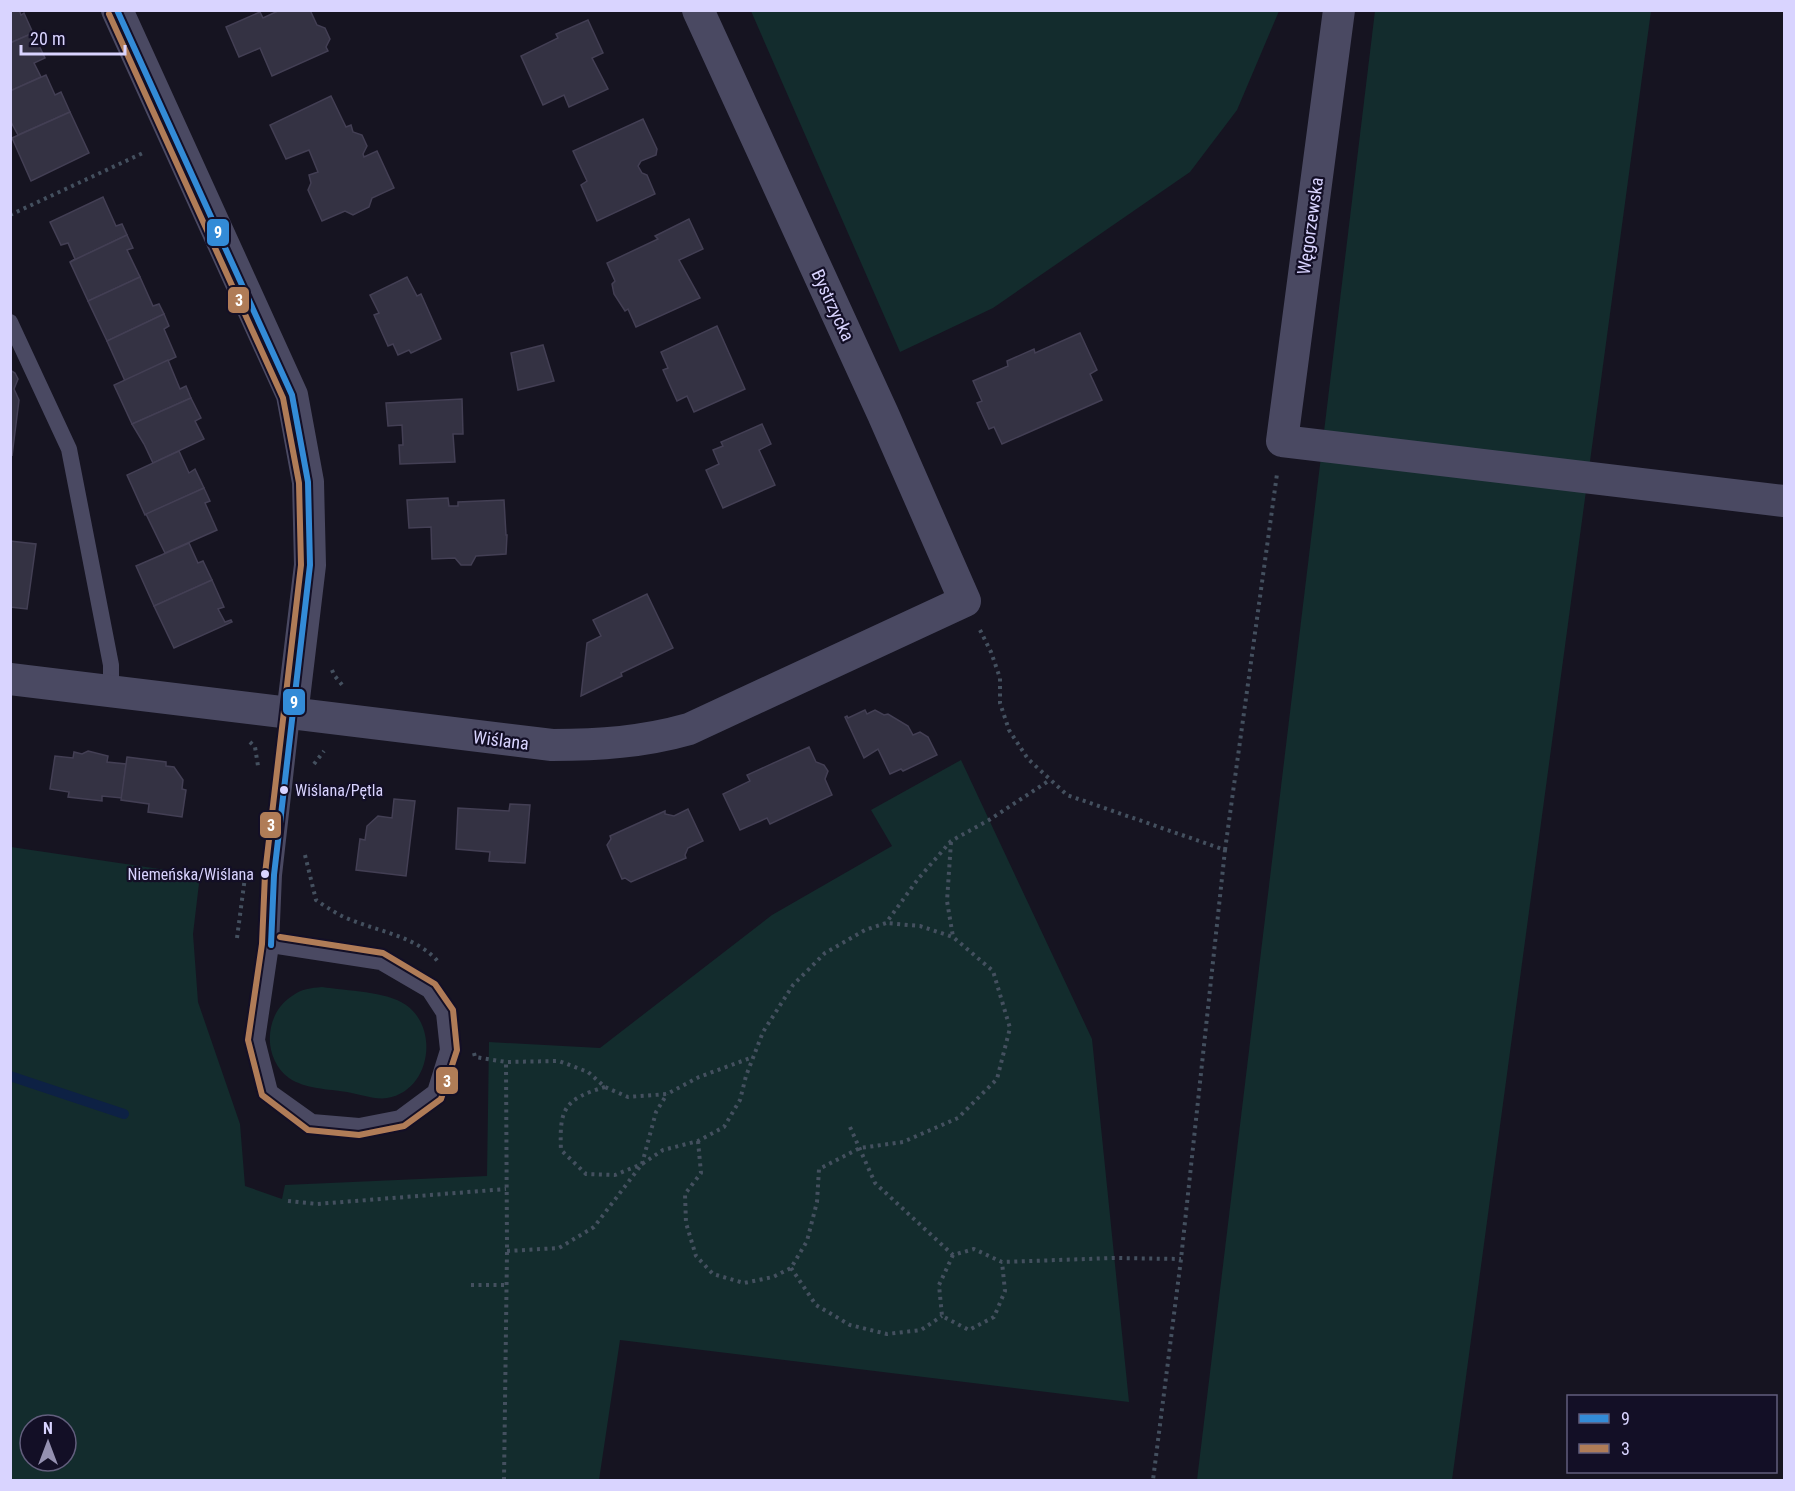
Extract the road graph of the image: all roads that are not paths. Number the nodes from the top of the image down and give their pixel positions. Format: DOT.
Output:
graph roads {
  1 [pos="117,10"];
  2 [pos="698,10"];
  3 [pos="1339,10"];
  4 [pos="10,322"];
  5 [pos="1785,501"];
  6 [pos="965,601"];
  7 [pos="10,679"];
  8 [pos="111,680"];
  9 [pos="292,715"];
  10 [pos="272,945"];
  1 -- 9 [label="street"];
  2 -- 6 [label="street, Bystrzycka"];
  3 -- 5 [label="street, Węgorzewska"];
  4 -- 8 [label="lane"];
  6 -- 9 [label="street, Wiślana"];
  7 -- 9 [label="street, Wiślana"];
  9 -- 10 [label="lane"];
  10 -- 10 [label="lane"];
}
